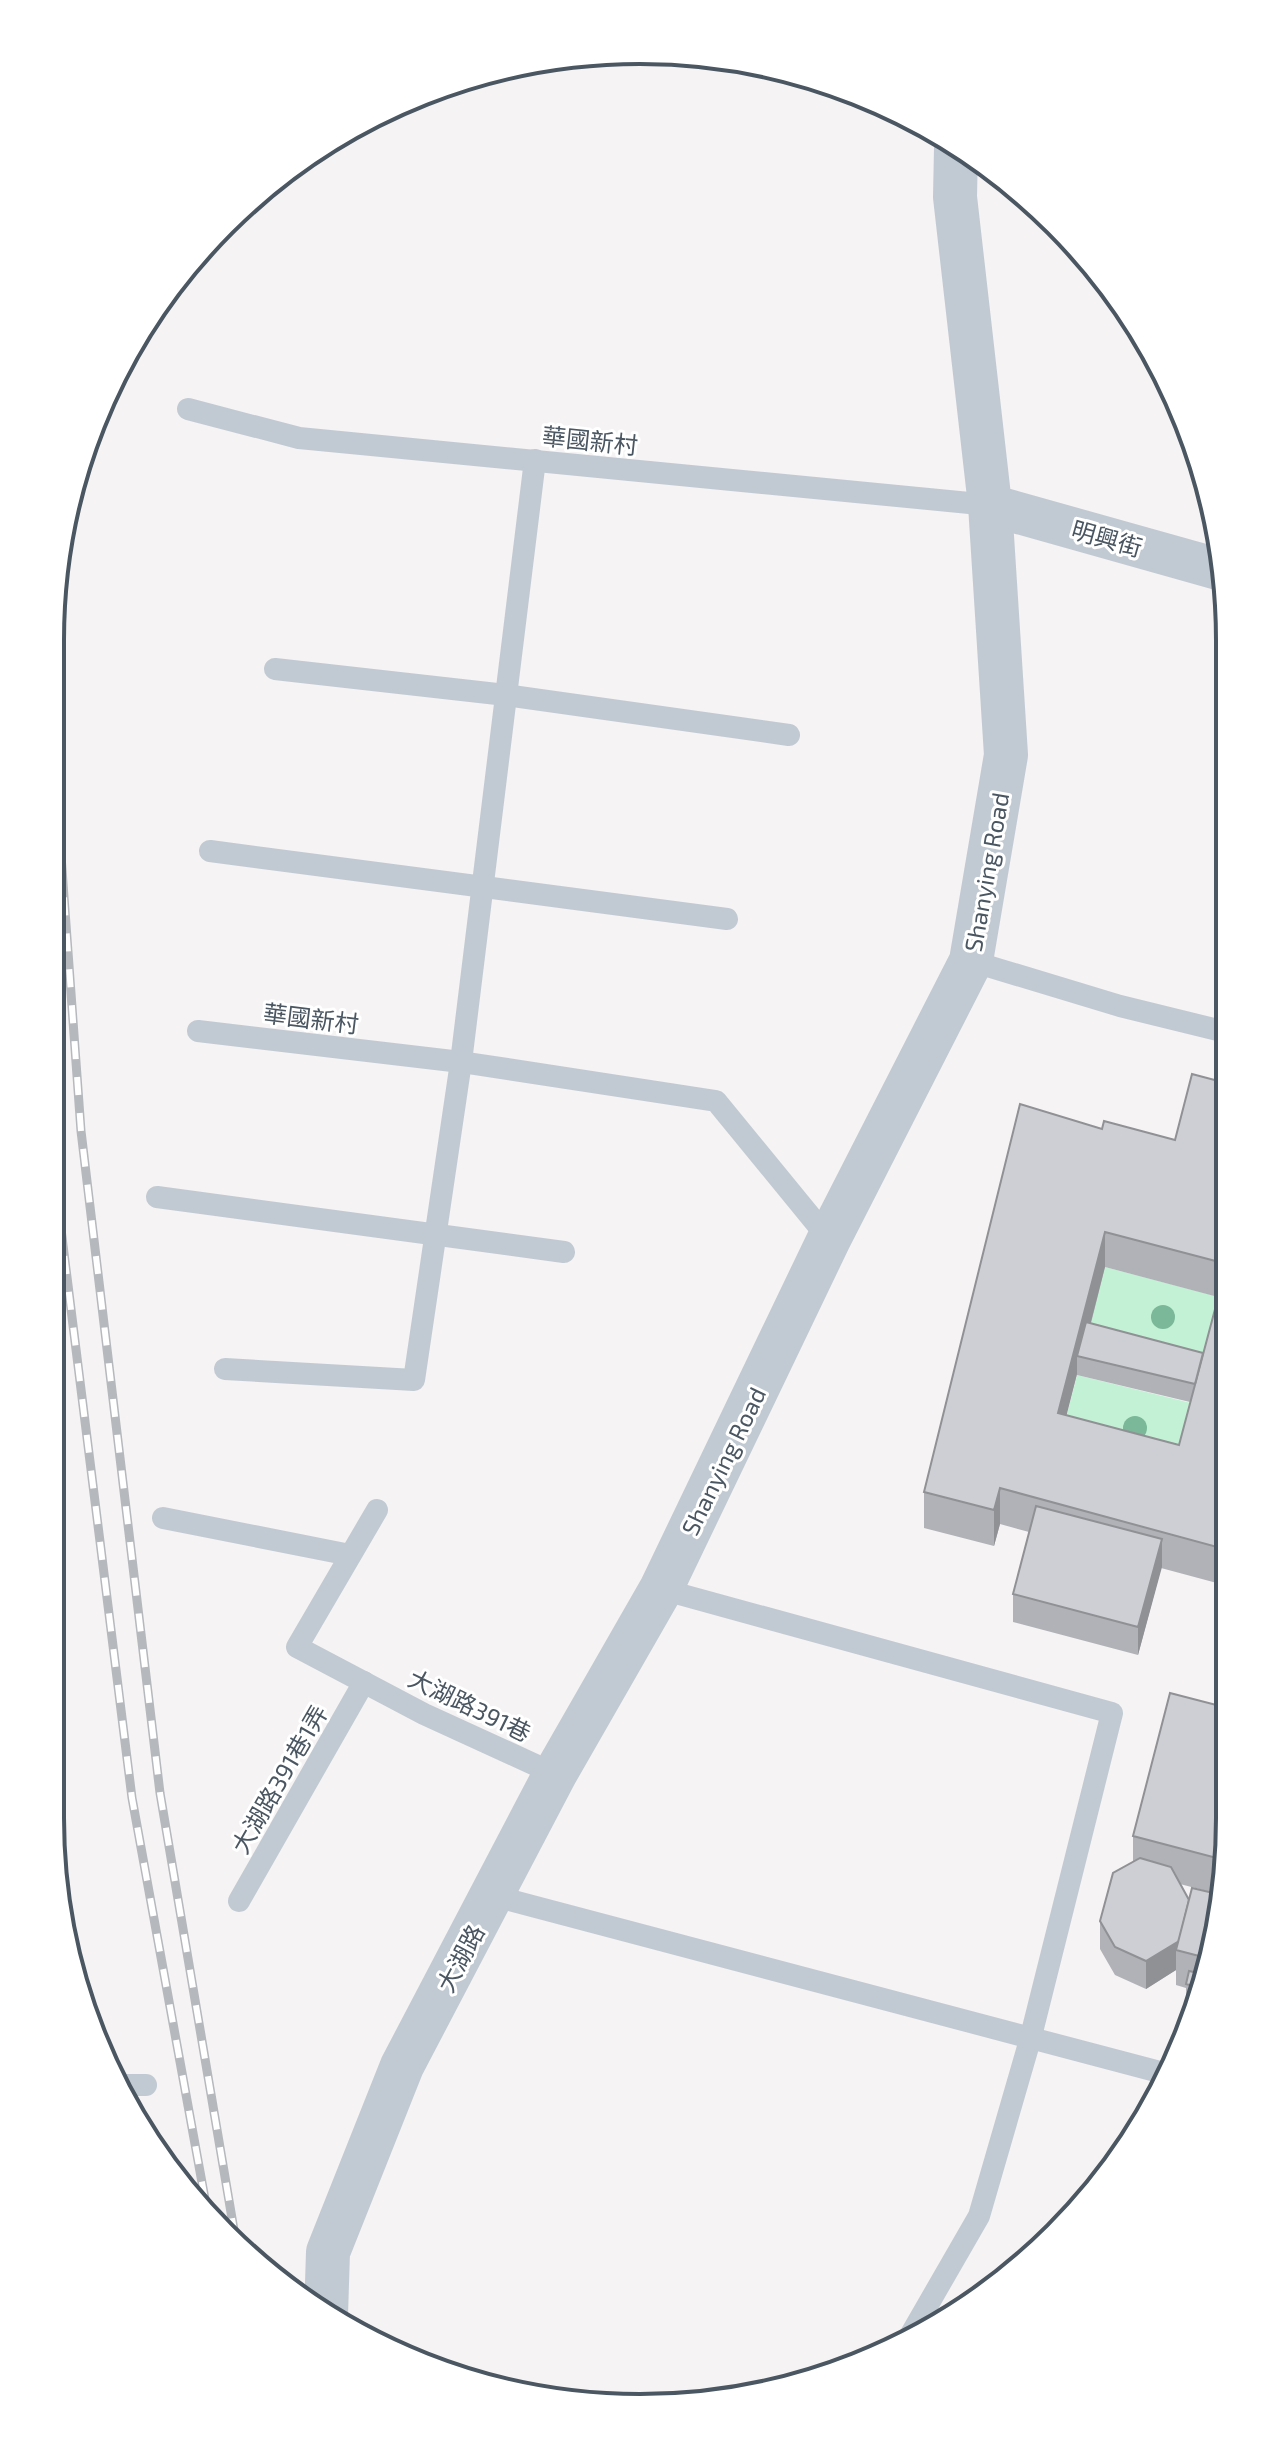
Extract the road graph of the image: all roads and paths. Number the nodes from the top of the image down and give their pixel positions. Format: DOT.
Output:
graph roads {
  1 [pos="956,158"];
  2 [pos="188,409"];
  3 [pos="535,460"];
  4 [pos="990,505"];
  5 [pos="1211,567"];
  6 [pos="275,669"];
  7 [pos="506,695"];
  8 [pos="789,735"];
  9 [pos="210,851"];
  10 [pos="483,885"];
  11 [pos="727,919"];
  12 [pos="971,961"];
  13 [pos="1216,1030"];
  14 [pos="198,1031"];
  15 [pos="461,1062"];
  16 [pos="157,1197"];
  17 [pos="435,1235"];
  18 [pos="829,1239"];
  19 [pos="564,1252"];
  20 [pos="225,1369"];
  21 [pos="377,1510"];
  22 [pos="163,1518"];
  23 [pos="350,1555"];
  24 [pos="653,1604"];
  25 [pos="364,1682"];
  26 [pos="555,1774"];
  27 [pos="494,1896"];
  28 [pos="239,1901"];
  29 [pos="1030,2040"];
  30 [pos="1158,2072"];
  31 [pos="130,2085"];
  32 [pos="146,2085"];
  33 [pos="321,2298"];
  34 [pos="918,2323"];
  1 -- 4 [label="street, Shanying Road"];
  2 -- 3 [label="lane, 華國新村"];
  3 -- 4 [label="lane, 華國新村"];
  3 -- 7 [label="lane"];
  4 -- 5 [label="street, 明興街"];
  4 -- 12 [label="street, Shanying Road"];
  6 -- 7 [label="lane"];
  7 -- 8 [label="lane"];
  7 -- 10 [label="lane"];
  9 -- 10 [label="lane"];
  10 -- 11 [label="lane"];
  10 -- 15 [label="lane"];
  12 -- 13 [label="lane"];
  12 -- 18 [label="street, Shanying Road"];
  14 -- 15 [label="lane, 華國新村"];
  15 -- 17 [label="lane"];
  15 -- 18 [label="lane, 華國新村"];
  16 -- 17 [label="lane"];
  17 -- 19 [label="lane"];
  17 -- 20 [label="lane"];
  18 -- 24 [label="street, Shanying Road"];
  21 -- 23 [label="lane"];
  22 -- 23 [label="lane"];
  23 -- 25 [label="lane, 大湖路391巷"];
  24 -- 26 [label="street, 大湖路"];
  24 -- 29 [label="lane"];
  25 -- 26 [label="lane, 大湖路391巷"];
  25 -- 28 [label="lane, 大湖路391巷1弄"];
  26 -- 27 [label="street, 大湖路"];
  27 -- 29 [label="lane"];
  27 -- 33 [label="street, 大湖路"];
  29 -- 30 [label="lane"];
  29 -- 34 [label="lane"];
  31 -- 32 [label="lane"];
}
